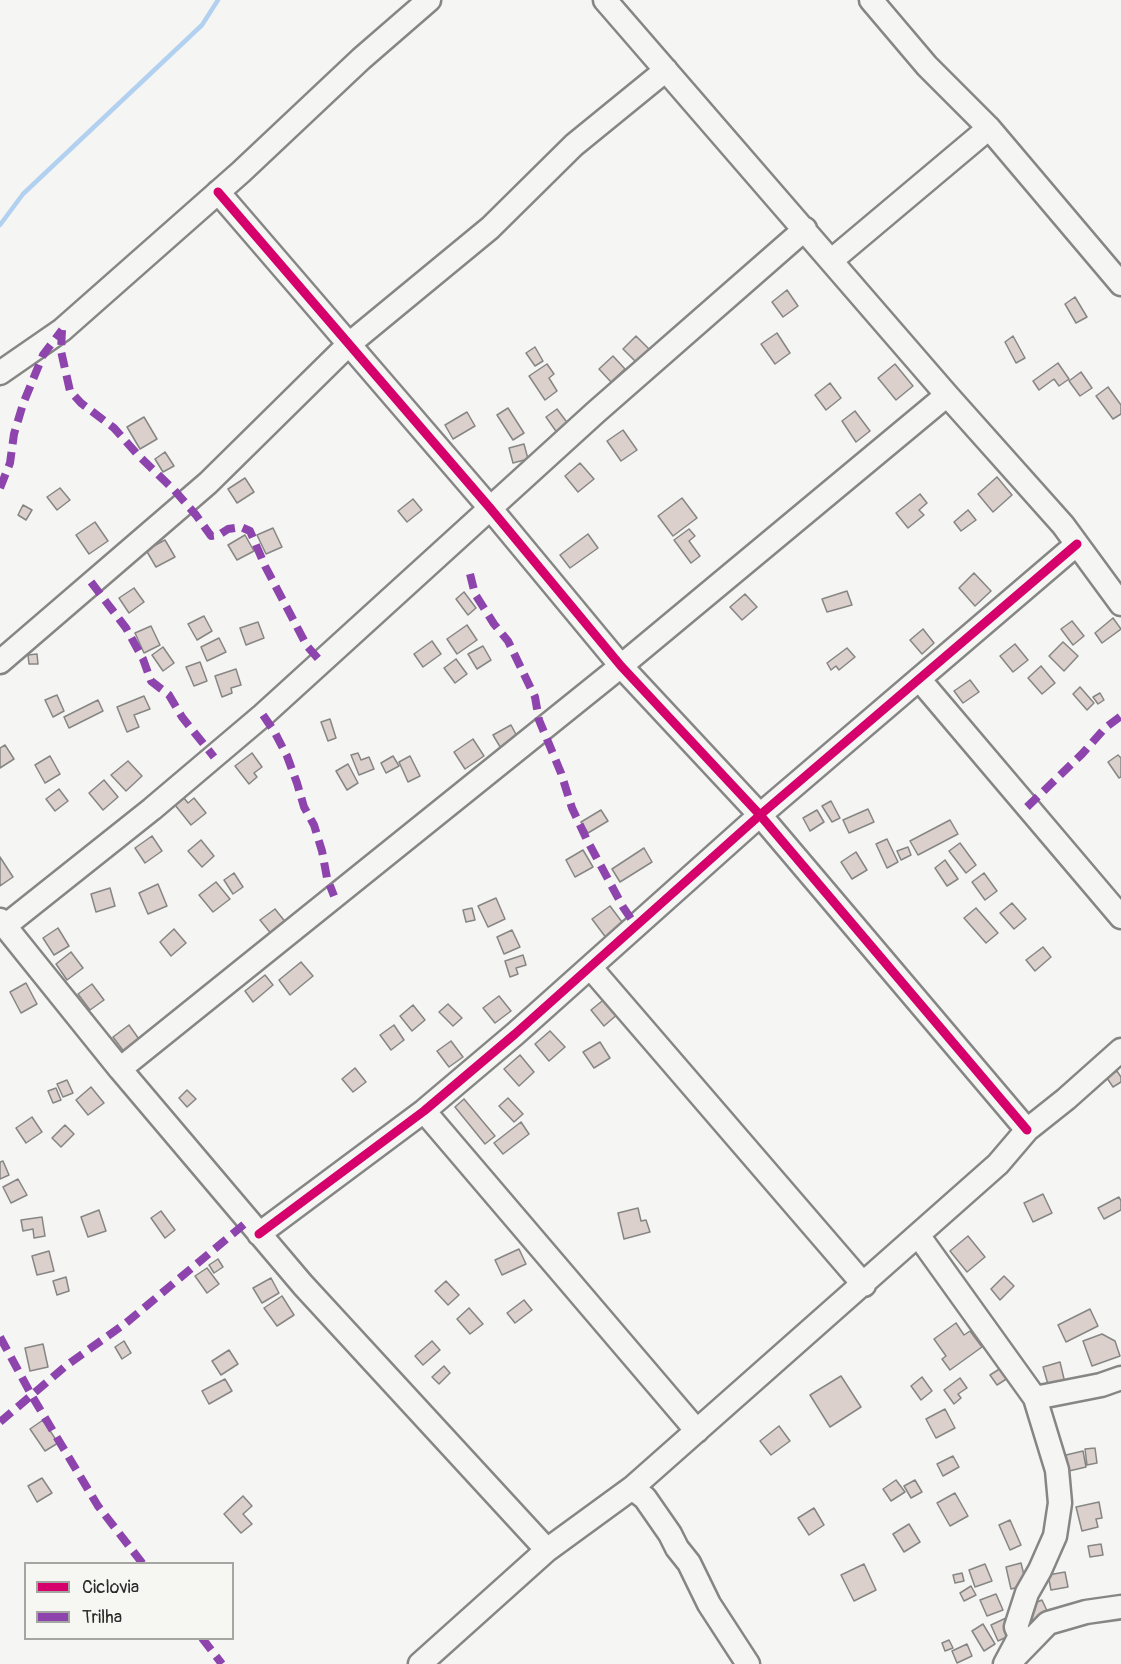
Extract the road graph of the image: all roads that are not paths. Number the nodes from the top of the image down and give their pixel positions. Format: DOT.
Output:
graph roads {
  1 [pos="429,0"];
  2 [pos="605,0"];
  3 [pos="871,0"];
  4 [pos="666,70"];
  5 [pos="989,129"];
  6 [pos="218,192"];
  7 [pos="804,229"];
  8 [pos="832,260"];
  9 [pos="1121,284"];
  10 [pos="348,345"];
  11 [pos="0,373"];
  12 [pos="947,395"];
  13 [pos="490,508"];
  14 [pos="1077,544"];
  15 [pos="1121,604"];
  16 [pos="0,662"];
  17 [pos="621,666"];
  18 [pos="919,679"];
  19 [pos="759,815"];
  20 [pos="1121,916"];
  21 [pos="3,923"];
  22 [pos="590,968"];
  23 [pos="1121,1050"];
  24 [pos="120,1069"];
  25 [pos="424,1111"];
  26 [pos="1027,1130"];
  27 [pos="259,1234"];
  28 [pos="918,1235"];
  29 [pos="864,1285"];
  30 [pos="1121,1378"];
  31 [pos="1035,1398"];
  32 [pos="696,1431"];
  33 [pos="632,1488"];
  34 [pos="547,1550"];
  35 [pos="1121,1607"];
  36 [pos="420,1664"];
  37 [pos="748,1664"];
  38 [pos="1007,1664"];
  1 -- 6 [label="street"];
  2 -- 4 [label="street"];
  3 -- 5 [label="street"];
  4 -- 7 [label="street"];
  4 -- 10 [label="street"];
  5 -- 8 [label="street"];
  5 -- 9 [label="street"];
  6 -- 10 [label="street"];
  6 -- 11 [label="street"];
  7 -- 8 [label="street"];
  7 -- 13 [label="street"];
  8 -- 12 [label="street"];
  10 -- 13 [label="street"];
  10 -- 16 [label="street"];
  12 -- 14 [label="street"];
  12 -- 17 [label="street"];
  13 -- 17 [label="street"];
  13 -- 21 [label="street"];
  14 -- 15 [label="street"];
  14 -- 18 [label="street"];
  17 -- 19 [label="street"];
  17 -- 24 [label="street"];
  18 -- 19 [label="street"];
  18 -- 20 [label="street"];
  19 -- 22 [label="street"];
  19 -- 26 [label="street"];
  21 -- 24 [label="street"];
  22 -- 25 [label="street"];
  22 -- 29 [label="street"];
  23 -- 26 [label="street"];
  24 -- 27 [label="street"];
  25 -- 27 [label="street"];
  25 -- 32 [label="street"];
  26 -- 28 [label="street"];
  27 -- 34 [label="street"];
  28 -- 29 [label="street"];
  28 -- 31 [label="street"];
  29 -- 32 [label="street"];
  30 -- 31 [label="street"];
  31 -- 38 [label="street"];
  32 -- 33 [label="street"];
  33 -- 34 [label="street"];
  33 -- 37 [label="street"];
  34 -- 36 [label="street"];
  35 -- 38 [label="street"];
}
